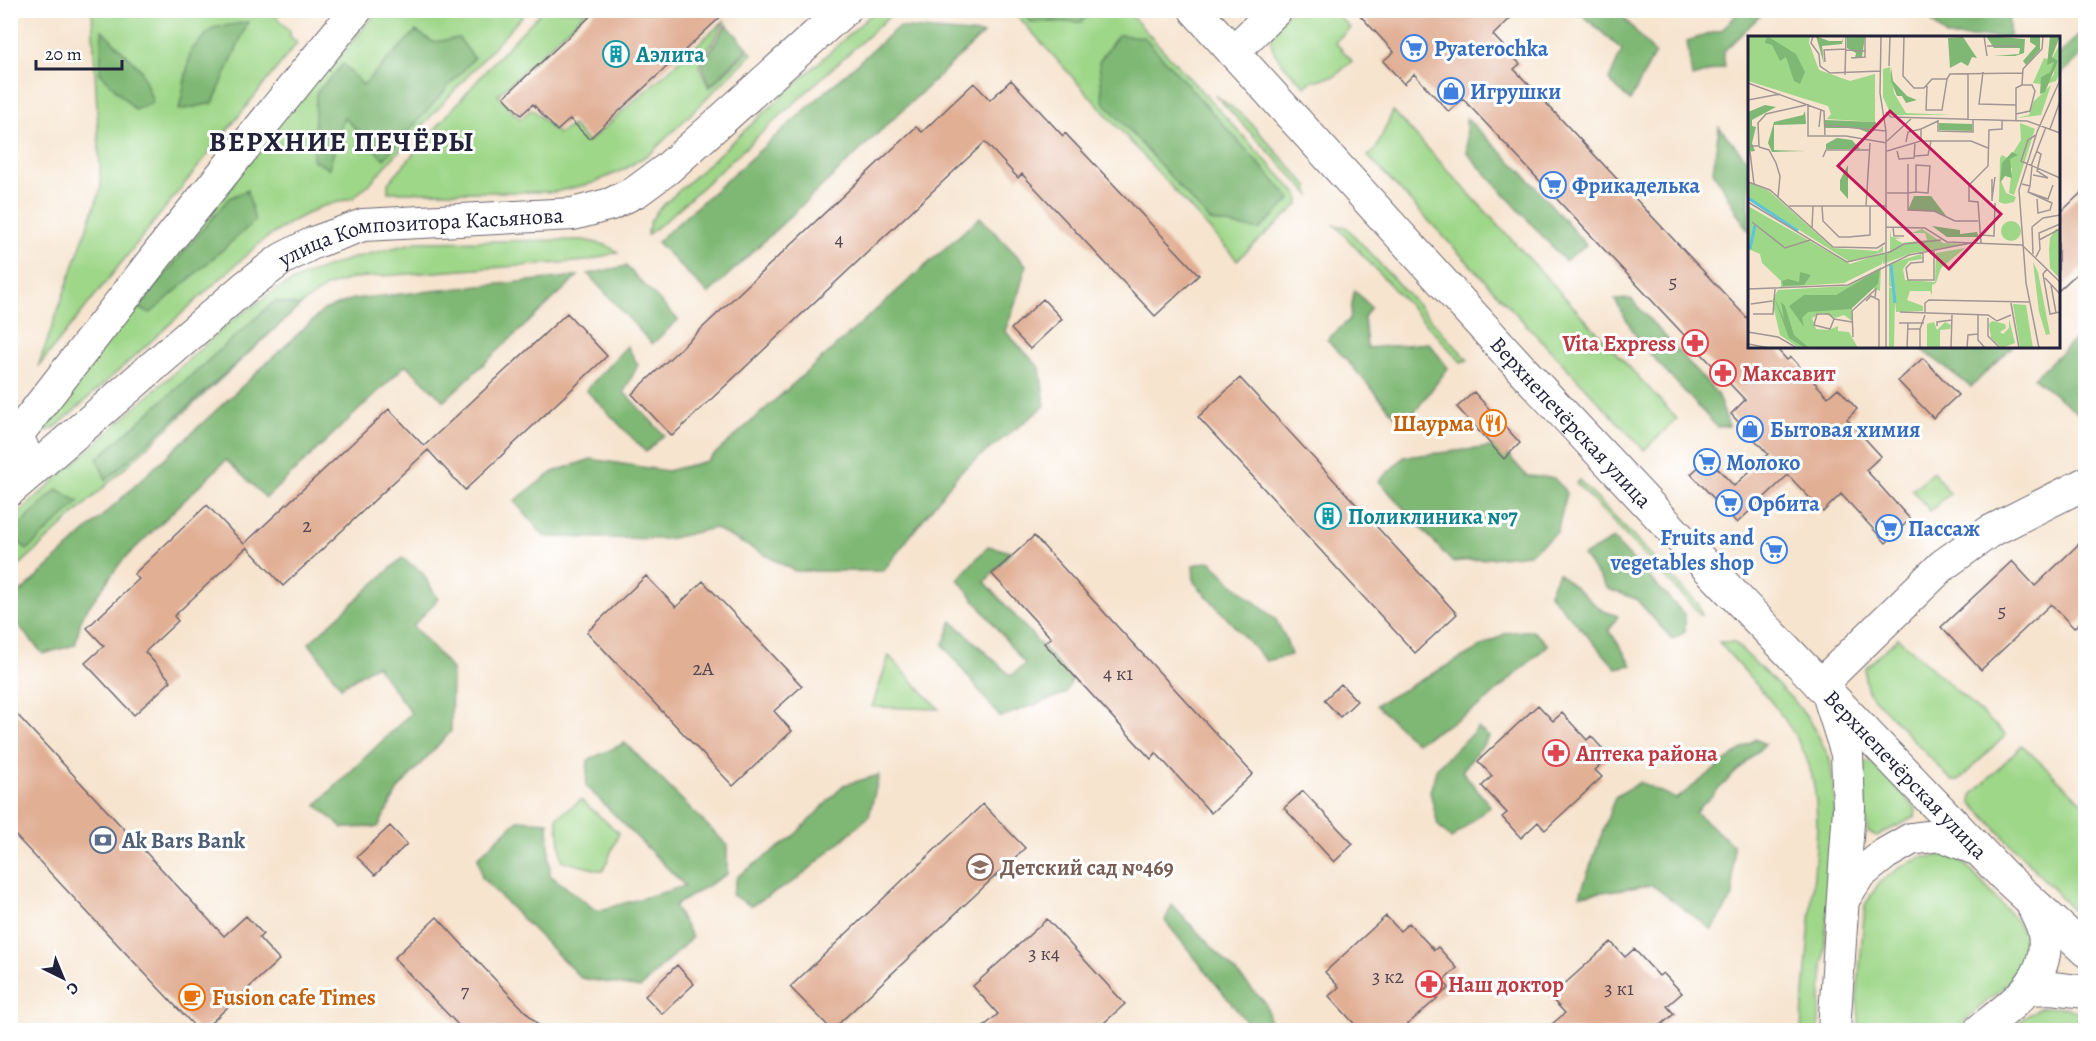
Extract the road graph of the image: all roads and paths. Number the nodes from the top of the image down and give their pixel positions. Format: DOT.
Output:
graph roads {
  1 [pos="356,10"];
  2 [pos="844,10"];
  3 [pos="1195,10"];
  4 [pos="1276,10"];
  5 [pos="1233,52"];
  6 [pos="21,481"];
  7 [pos="2085,483"];
  8 [pos="1824,689"];
  9 [pos="1979,851"];
  10 [pos="1844,898"];
  11 [pos="2030,900"];
  12 [pos="2085,951"];
  13 [pos="2029,989"];
  14 [pos="2085,992"];
  15 [pos="1836,1028"];
  16 [pos="1980,1030"];
  1 -- 6 [label="street"];
  2 -- 6 [label="street, улица Композитора Касьянова"];
  3 -- 5 [label="street, Верхнепечёрская улица"];
  4 -- 5 [label="street"];
  5 -- 8 [label="street, Верхнепечёрская улица"];
  7 -- 8 [label="street"];
  8 -- 9 [label="street, Верхнепечёрская улица"];
  8 -- 10 [label="street"];
  9 -- 10 [label="street"];
  9 -- 11 [label="street, Верхнепечёрская улица"];
  10 -- 15 [label="street"];
  11 -- 12 [label="street, Верхнепечёрская улица"];
  11 -- 13 [label="street"];
  13 -- 14 [label="street"];
  13 -- 16 [label="street"];
}
